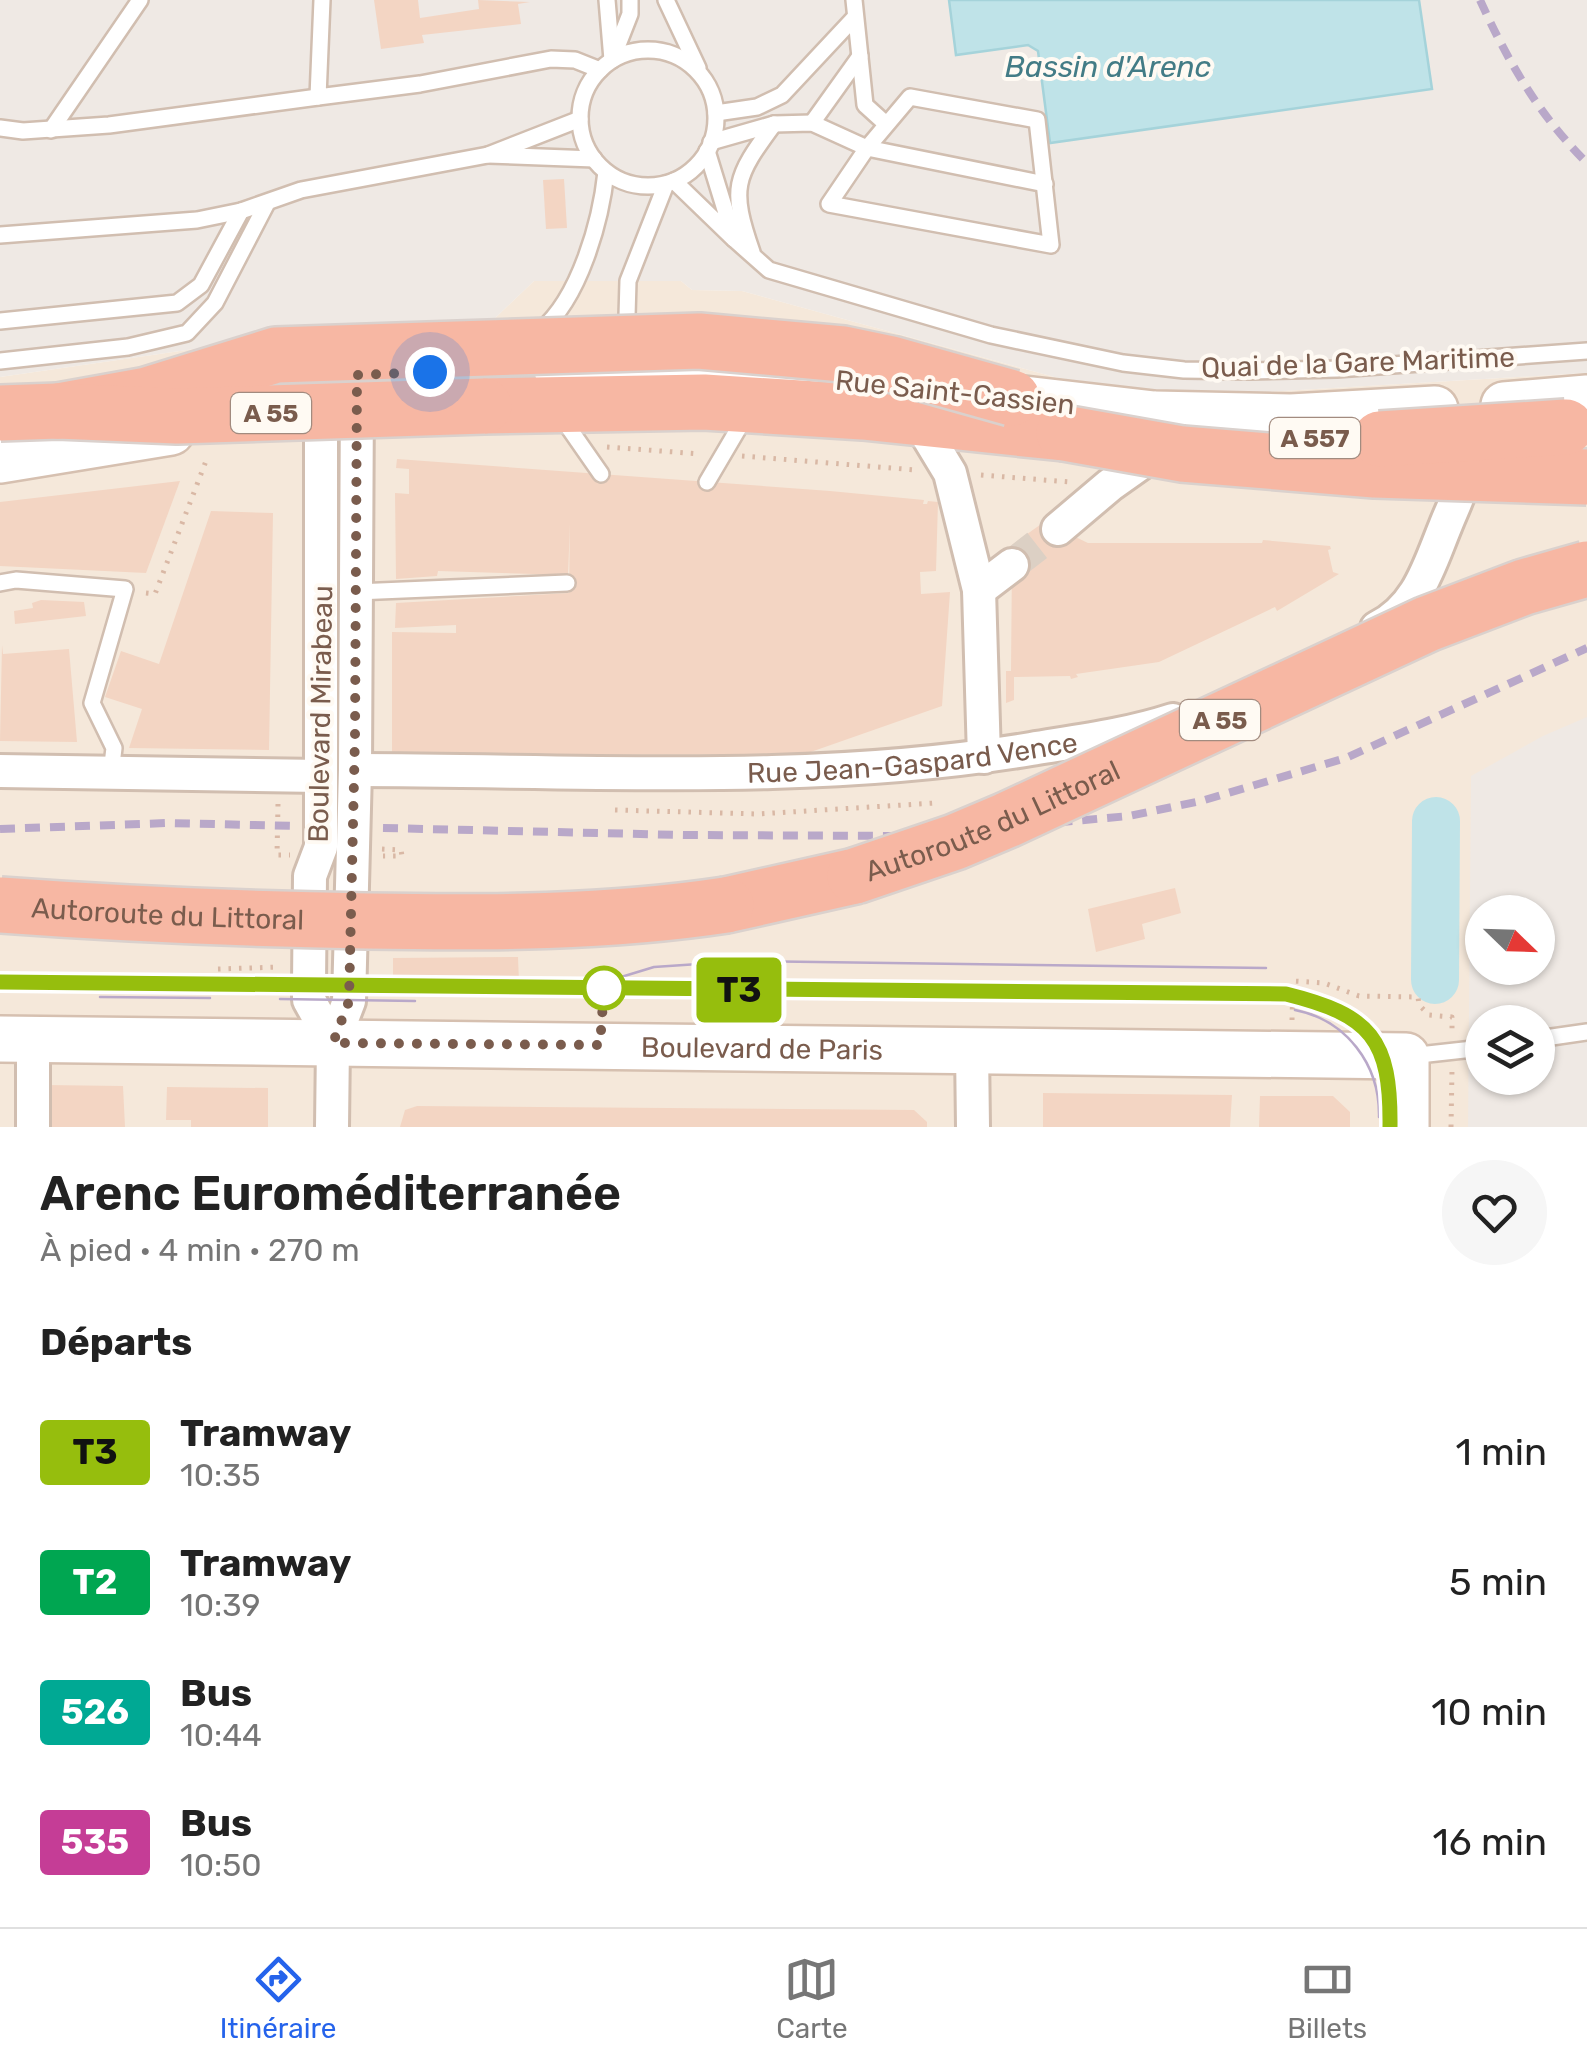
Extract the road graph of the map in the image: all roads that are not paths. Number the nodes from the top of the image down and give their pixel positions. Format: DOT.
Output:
graph roads {
  1 [pos="140,0"];
  2 [pos="322,0"];
  3 [pos="606,0"];
  4 [pos="630,0"];
  5 [pos="666,0"];
  6 [pos="854,0"];
  7 [pos="855,17"];
  8 [pos="860,56"];
  9 [pos="606,65"];
  10 [pos="702,76"];
  11 [pos="318,97"];
  12 [pos="716,113"];
  13 [pos="580,119"];
  14 [pos="812,123"];
  15 [pos="774,124"];
  16 [pos="886,124"];
  17 [pos="0,128"];
  18 [pos="50,130"];
  19 [pos="709,147"];
  20 [pos="867,148"];
  21 [pos="488,155"];
  22 [pos="594,159"];
  23 [pos="606,172"];
  24 [pos="670,182"];
  25 [pos="1045,184"];
  26 [pos="266,203"];
  27 [pos="241,211"];
  28 [pos="0,235"];
  29 [pos="734,239"];
  30 [pos="754,256"];
  31 [pos="162,304"];
  32 [pos="627,316"];
  33 [pos="644,317"];
  34 [pos="607,318"];
  35 [pos="0,321"];
  36 [pos="568,322"];
  37 [pos="548,325"];
  38 [pos="169,337"];
  39 [pos="1587,351"];
  40 [pos="507,359"];
  41 [pos="0,362"];
  42 [pos="1017,391"];
  43 [pos="340,398"];
  44 [pos="1478,408"];
  45 [pos="1423,410"];
  46 [pos="58,411"];
  47 [pos="0,414"];
  48 [pos="1068,419"];
  49 [pos="1582,422"];
  50 [pos="570,430"];
  51 [pos="926,435"];
  52 [pos="734,437"];
  53 [pos="1450,454"];
  54 [pos="1151,456"];
  55 [pos="0,460"];
  56 [pos="600,474"];
  57 [pos="1587,477"];
  58 [pos="707,482"];
  59 [pos="1058,528"];
  60 [pos="1012,565"];
  61 [pos="1587,569"];
  62 [pos="0,582"];
  63 [pos="566,584"];
  64 [pos="979,590"];
  65 [pos="356,592"];
  66 [pos="984,757"];
  67 [pos="354,770"];
  68 [pos="0,771"];
  69 [pos="111,773"];
  70 [pos="321,776"];
  71 [pos="0,905"];
  72 [pos="1587,1032"];
  73 [pos="1555,1036"];
  74 [pos="17,1039"];
  75 [pos="333,1043"];
  76 [pos="972,1049"];
  77 [pos="1465,1050"];
  78 [pos="1406,1056"];
  79 [pos="32,1127"];
  80 [pos="332,1127"];
  81 [pos="973,1127"];
  82 [pos="1406,1127"];
  1 -- 18 [label="lane"];
  2 -- 11 [label="lane"];
  3 -- 9 [label="lane"];
  4 -- 9 [label="lane"];
  5 -- 10 [label="lane"];
  6 -- 7 [label="lane"];
  7 -- 8 [label="lane"];
  7 -- 12 [label="lane"];
  8 -- 14 [label="lane"];
  8 -- 16 [label="lane"];
  9 -- 10 [label="lane"];
  9 -- 11 [label="lane"];
  9 -- 13 [label="lane"];
  10 -- 12 [label="lane"];
  11 -- 18 [label="lane"];
  12 -- 19 [label="lane"];
  13 -- 21 [label="lane"];
  13 -- 22 [label="lane"];
  14 -- 15 [label="lane"];
  14 -- 20 [label="lane"];
  15 -- 19 [label="lane"];
  15 -- 30 [label="lane"];
  16 -- 20 [label="lane"];
  16 -- 25 [label="lane"];
  17 -- 18 [label="lane"];
  19 -- 24 [label="lane"];
  19 -- 29 [label="lane"];
  20 -- 25 [label="lane"];
  20 -- 25 [label="lane"];
  21 -- 22 [label="lane"];
  21 -- 26 [label="lane"];
  22 -- 23 [label="lane"];
  23 -- 24 [label="lane"];
  23 -- 37 [label="lane"];
  24 -- 29 [label="lane, Quai de la Gare Maritime"];
  24 -- 32 [label="lane"];
  26 -- 27 [label="lane"];
  26 -- 38 [label="lane"];
  27 -- 28 [label="lane"];
  27 -- 31 [label="lane"];
  29 -- 30 [label="lane, Quai de la Gare Maritime"];
  30 -- 39 [label="lane, Quai de la Gare Maritime"];
  31 -- 35 [label="lane"];
  31 -- 38 [label="lane"];
  32 -- 33 [label="lane"];
  32 -- 34 [label="lane"];
  36 -- 37 [label="lane"];
  37 -- 40 [label="lane"];
  38 -- 41 [label="lane"];
  42 -- 43 [label="street, Rue Saint-Cassien"];
  42 -- 46 [label="highway, bridge"];
  42 -- 48 [label="street, Rue Saint-Cassien"];
  43 -- 47 [label="street"];
  43 -- 50 [label="street, Rue Saint-Cassien"];
  43 -- 55 [label="street"];
  43 -- 65 [label="street, Boulevard Mirabeau"];
  43 -- 70 [label="street, Boulevard Mirabeau"];
  44 -- 45 [label="street, Rue Saint-Cassien"];
  44 -- 49 [label="street, Rue Saint-Cassien"];
  44 -- 53 [label="street, Rue Jean-Gaspard Vence"];
  45 -- 48 [label="street, Rue Saint-Cassien"];
  45 -- 53 [label="street, Rue Jean-Gaspard Vence"];
  46 -- 47 [label="highway, A 55, bridge"];
  46 -- 48 [label="highway, A 55, bridge"];
  48 -- 49 [label="highway, A 557, bridge"];
  48 -- 57 [label="highway, A 55, bridge"];
  49 -- 53 [label="street, Rue Saint-Cassien"];
  50 -- 52 [label="street, Rue Saint-Cassien"];
  50 -- 56 [label="lane"];
  51 -- 52 [label="street, Rue Saint-Cassien"];
  51 -- 54 [label="street, Rue Saint-Cassien"];
  51 -- 64 [label="street"];
  52 -- 58 [label="lane"];
  53 -- 54 [label="street, Rue Saint-Cassien"];
  53 -- 66 [label="street, Rue Jean-Gaspard Vence"];
  54 -- 59 [label="street"];
  60 -- 64 [label="street"];
  61 -- 71 [label="highway, Autoroute du Littoral / A 55, bridge"];
  62 -- 69 [label="lane"];
  63 -- 65 [label="lane"];
  64 -- 66 [label="street"];
  65 -- 67 [label="street, Boulevard Mirabeau"];
  66 -- 67 [label="street, Rue Jean-Gaspard Vence"];
  67 -- 75 [label="street, Boulevard Mirabeau"];
  68 -- 69 [label="street"];
  69 -- 70 [label="street"];
  70 -- 75 [label="street, Boulevard Mirabeau"];
  72 -- 73 [label="lane"];
  74 -- 75 [label="street, Boulevard de Paris"];
  74 -- 79 [label="street"];
  75 -- 76 [label="street, Boulevard de Paris"];
  75 -- 80 [label="street, Boulevard Mirabeau"];
  76 -- 78 [label="street, Boulevard de Paris"];
  76 -- 81 [label="street"];
  77 -- 78 [label="lane"];
  78 -- 82 [label="street"];
}
